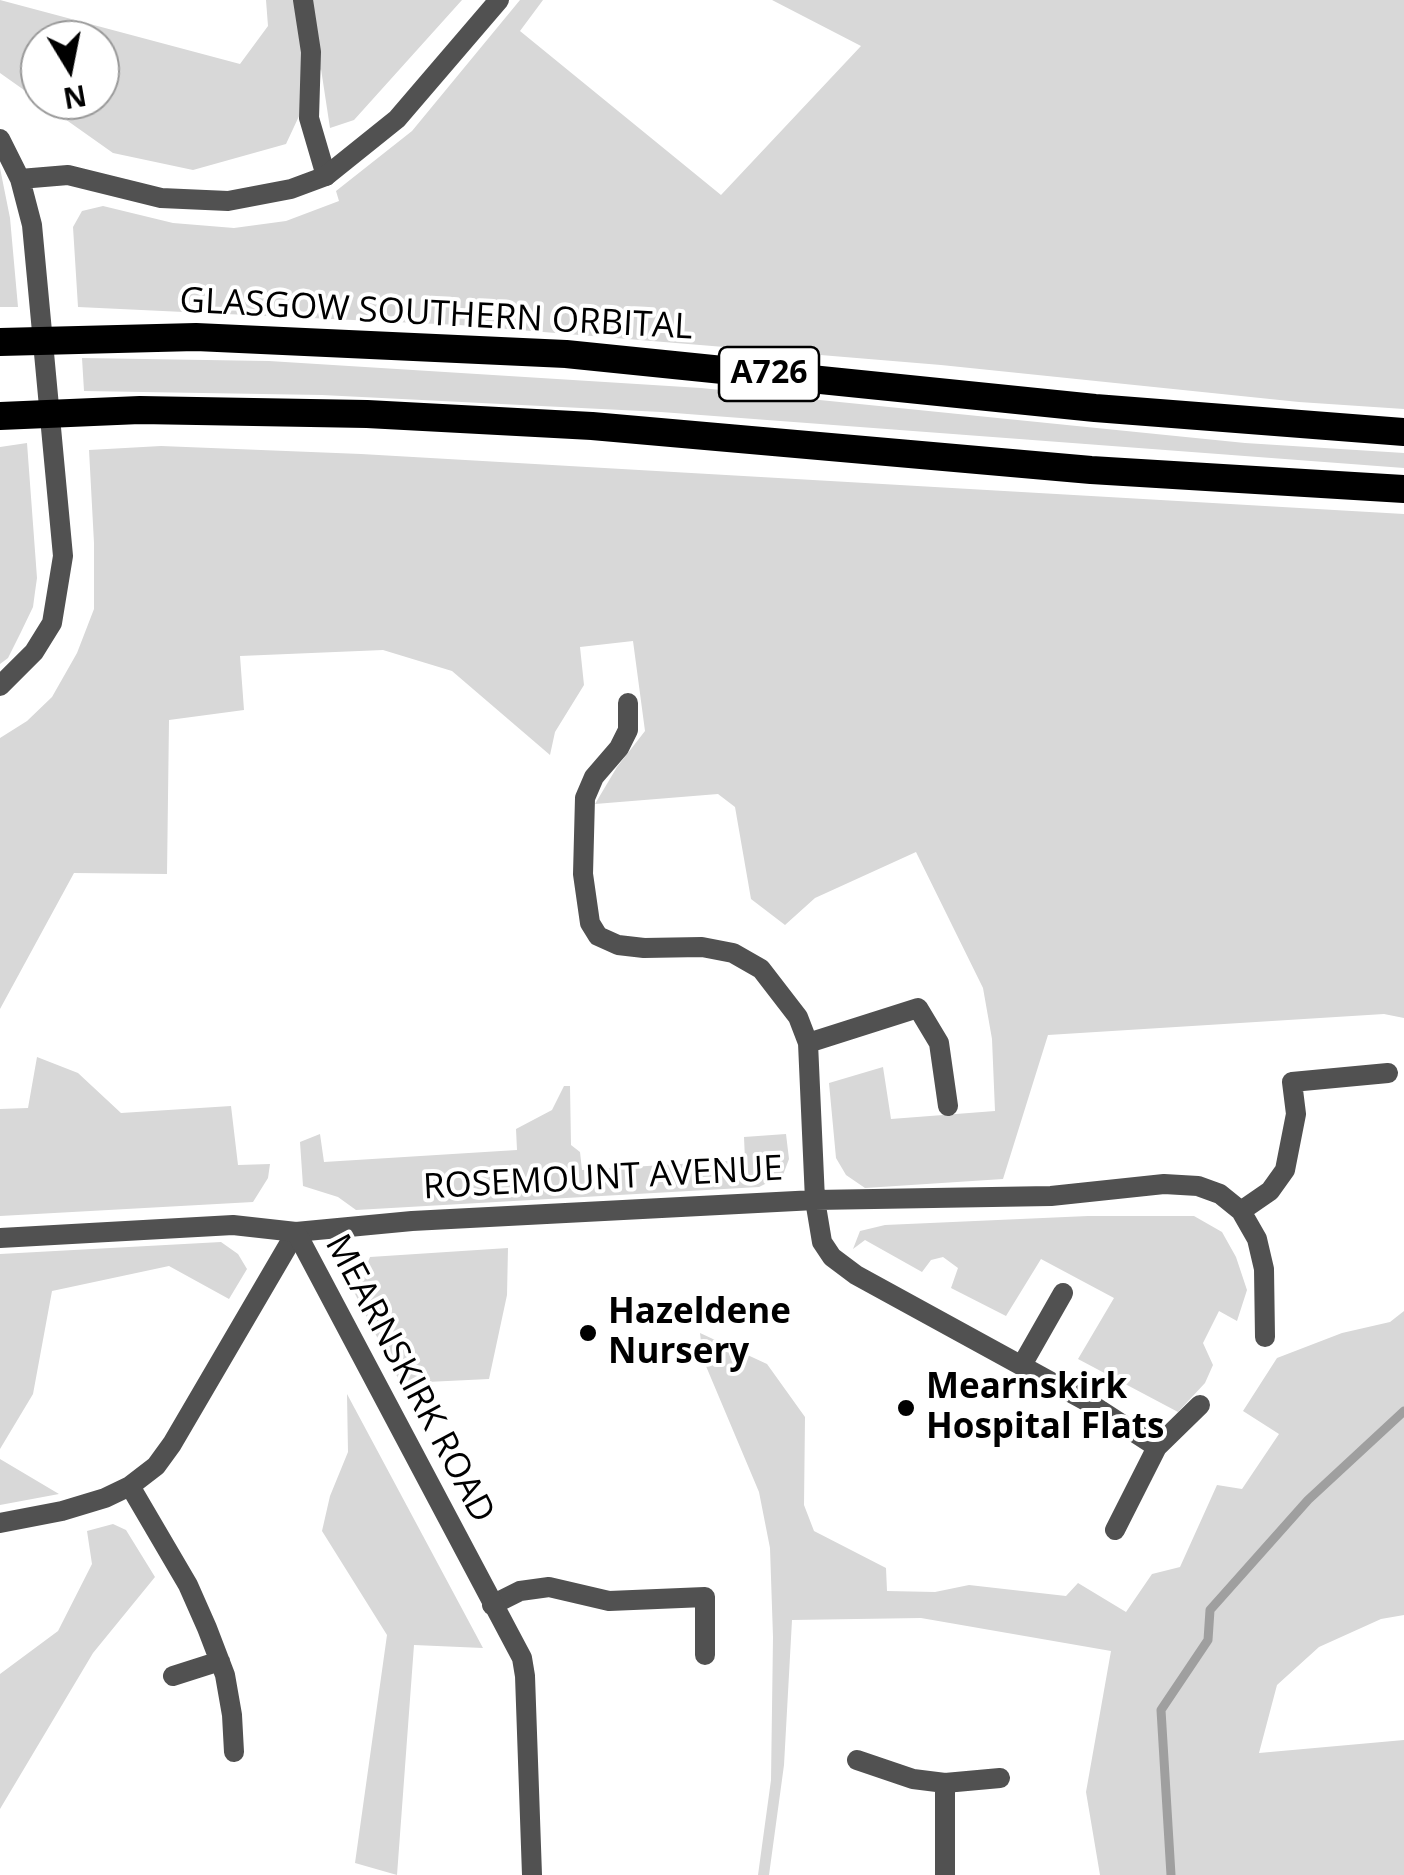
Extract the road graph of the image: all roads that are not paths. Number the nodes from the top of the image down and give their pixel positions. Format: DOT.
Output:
graph roads {
  1 [pos="303,0"];
  2 [pos="499,0"];
  3 [pos="0,139"];
  4 [pos="326,176"];
  5 [pos="20,179"];
  6 [pos="0,338"];
  7 [pos="140,410"];
  8 [pos="0,416"];
  9 [pos="0,430"];
  10 [pos="1404,432"];
  11 [pos="1404,489"];
  12 [pos="0,686"];
  13 [pos="628,703"];
  14 [pos="808,1042"];
  15 [pos="1388,1073"];
  16 [pos="948,1106"];
  17 [pos="815,1200"];
  18 [pos="1242,1211"];
  19 [pos="296,1232"];
  20 [pos="0,1238"];
  21 [pos="1063,1293"];
  22 [pos="1265,1338"];
  23 [pos="1022,1365"];
  24 [pos="1200,1406"];
  25 [pos="1158,1447"];
  26 [pos="130,1486"];
  27 [pos="0,1523"];
  28 [pos="1115,1530"];
  29 [pos="492,1605"];
  30 [pos="705,1654"];
  31 [pos="220,1661"];
  32 [pos="173,1676"];
  33 [pos="234,1752"];
  34 [pos="857,1760"];
  35 [pos="1000,1778"];
  36 [pos="945,1783"];
  37 [pos="532,1875"];
  38 [pos="945,1875"];
  1 -- 4 [label="street"];
  2 -- 4 [label="street"];
  3 -- 5 [label="street"];
  4 -- 5 [label="street"];
  5 -- 12 [label="street"];
  6 -- 10 [label="highway, GLASGOW SOUTHERN ORBITAL / A726"];
  7 -- 8 [label="highway, A726"];
  7 -- 9 [label="highway"];
  7 -- 11 [label="highway, A726"];
  13 -- 14 [label="street"];
  14 -- 16 [label="street"];
  14 -- 17 [label="street"];
  15 -- 18 [label="street"];
  17 -- 18 [label="street"];
  17 -- 19 [label="street, ROSEMOUNT AVENUE"];
  17 -- 23 [label="street, ROSEMOUNT AVENUE"];
  18 -- 22 [label="street"];
  19 -- 20 [label="street, MEARNSKIRK ROAD"];
  19 -- 26 [label="street"];
  19 -- 29 [label="street, MEARNSKIRK ROAD"];
  21 -- 23 [label="street"];
  23 -- 25 [label="street, ROSEMOUNT AVENUE"];
  24 -- 25 [label="street"];
  25 -- 28 [label="street"];
  26 -- 27 [label="street"];
  26 -- 31 [label="street"];
  29 -- 30 [label="street"];
  29 -- 37 [label="street, MEARNSKIRK ROAD"];
  31 -- 32 [label="street"];
  31 -- 33 [label="street"];
  34 -- 36 [label="street"];
  35 -- 36 [label="street"];
  36 -- 38 [label="street"];
}
